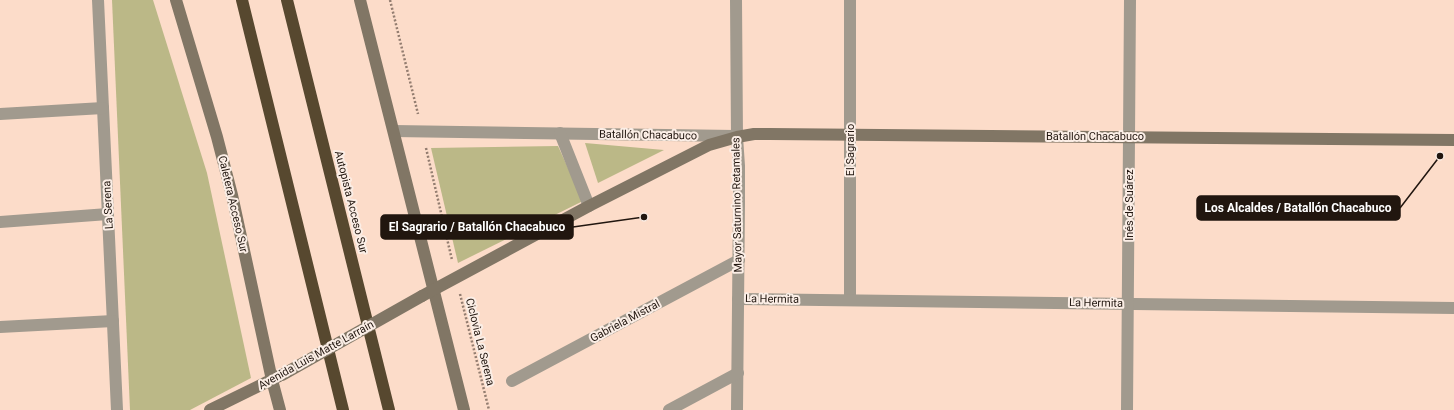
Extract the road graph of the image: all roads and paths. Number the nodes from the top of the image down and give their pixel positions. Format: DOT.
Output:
graph roads {
  1 [pos="98,0"];
  2 [pos="176,0"];
  3 [pos="242,0"];
  4 [pos="287,0"];
  5 [pos="360,0"];
  6 [pos="736,0"];
  7 [pos="850,0"];
  8 [pos="1130,0"];
  9 [pos="103,108"];
  10 [pos="0,114"];
  11 [pos="394,131"];
  12 [pos="560,133"];
  13 [pos="850,134"];
  14 [pos="736,136"];
  15 [pos="1129,137"];
  16 [pos="1454,140"];
  17 [pos="589,206"];
  18 [pos="108,214"];
  19 [pos="0,222"];
  20 [pos="739,260"];
  21 [pos="456,278"];
  22 [pos="435,290"];
  23 [pos="422,296"];
  24 [pos="738,298"];
  25 [pos="850,300"];
  26 [pos="1128,304"];
  27 [pos="1454,308"];
  28 [pos="113,321"];
  29 [pos="0,327"];
  30 [pos="738,373"];
  31 [pos="277,377"];
  32 [pos="512,381"];
  33 [pos="117,410"];
  34 [pos="210,410"];
  35 [pos="280,410"];
  36 [pos="342,410"];
  37 [pos="389,410"];
  38 [pos="464,410"];
  39 [pos="490,410"];
  40 [pos="669,410"];
  41 [pos="737,410"];
  42 [pos="1127,410"];
  1 -- 9 [label="street, La Serena"];
  2 -- 31 [label="street, Caletera Acceso Sur"];
  3 -- 36 [label="highway"];
  4 -- 37 [label="highway, Autopista Acceso Sur"];
  5 -- 11 [label="street"];
  6 -- 14 [label="street, Mayor Saturnino Retamales"];
  7 -- 13 [label="street, El Sagrario"];
  8 -- 15 [label="street, Inés de Suárez"];
  9 -- 10 [label="street"];
  9 -- 18 [label="street, La Serena"];
  11 -- 12 [label="street, Batallón Chacabuco"];
  11 -- 22 [label="street"];
  12 -- 14 [label="street, Batallón Chacabuco"];
  12 -- 17 [label="street"];
  13 -- 14 [label="street, Batallón Chacabuco"];
  13 -- 15 [label="street, Batallón Chacabuco"];
  13 -- 25 [label="street, El Sagrario"];
  14 -- 17 [label="street, Batallón Chacabuco"];
  14 -- 20 [label="street, Mayor Saturnino Retamales"];
  15 -- 16 [label="street, Batallón Chacabuco"];
  15 -- 26 [label="street, Inés de Suárez"];
  17 -- 21 [label="street, Batallón Chacabuco"];
  18 -- 19 [label="street"];
  18 -- 28 [label="street, La Serena"];
  20 -- 24 [label="street, Mayor Saturnino Retamales"];
  20 -- 32 [label="street, Gabriela Mistral"];
  21 -- 22 [label="street, Batallón Chacabuco"];
  21 -- 39 [label="path, Ciclovìa La Serena"];
  22 -- 23 [label="street, Batallón Chacabuco"];
  22 -- 38 [label="street"];
  23 -- 31 [label="street, Avenida Luis Matte Larraín, bridge"];
  24 -- 25 [label="street, La Hermita"];
  24 -- 30 [label="street, Mayor Saturnino Retamales"];
  25 -- 26 [label="street, La Hermita"];
  26 -- 27 [label="street, La Hermita"];
  26 -- 42 [label="street, Inés de Suárez"];
  28 -- 29 [label="street"];
  28 -- 33 [label="street, La Serena"];
  30 -- 40 [label="street"];
  30 -- 41 [label="street, Mayor Saturnino Retamales"];
  31 -- 34 [label="street, Avenida Luis Matte Larraín"];
  31 -- 35 [label="street, Caletera Acceso Sur"];
}
